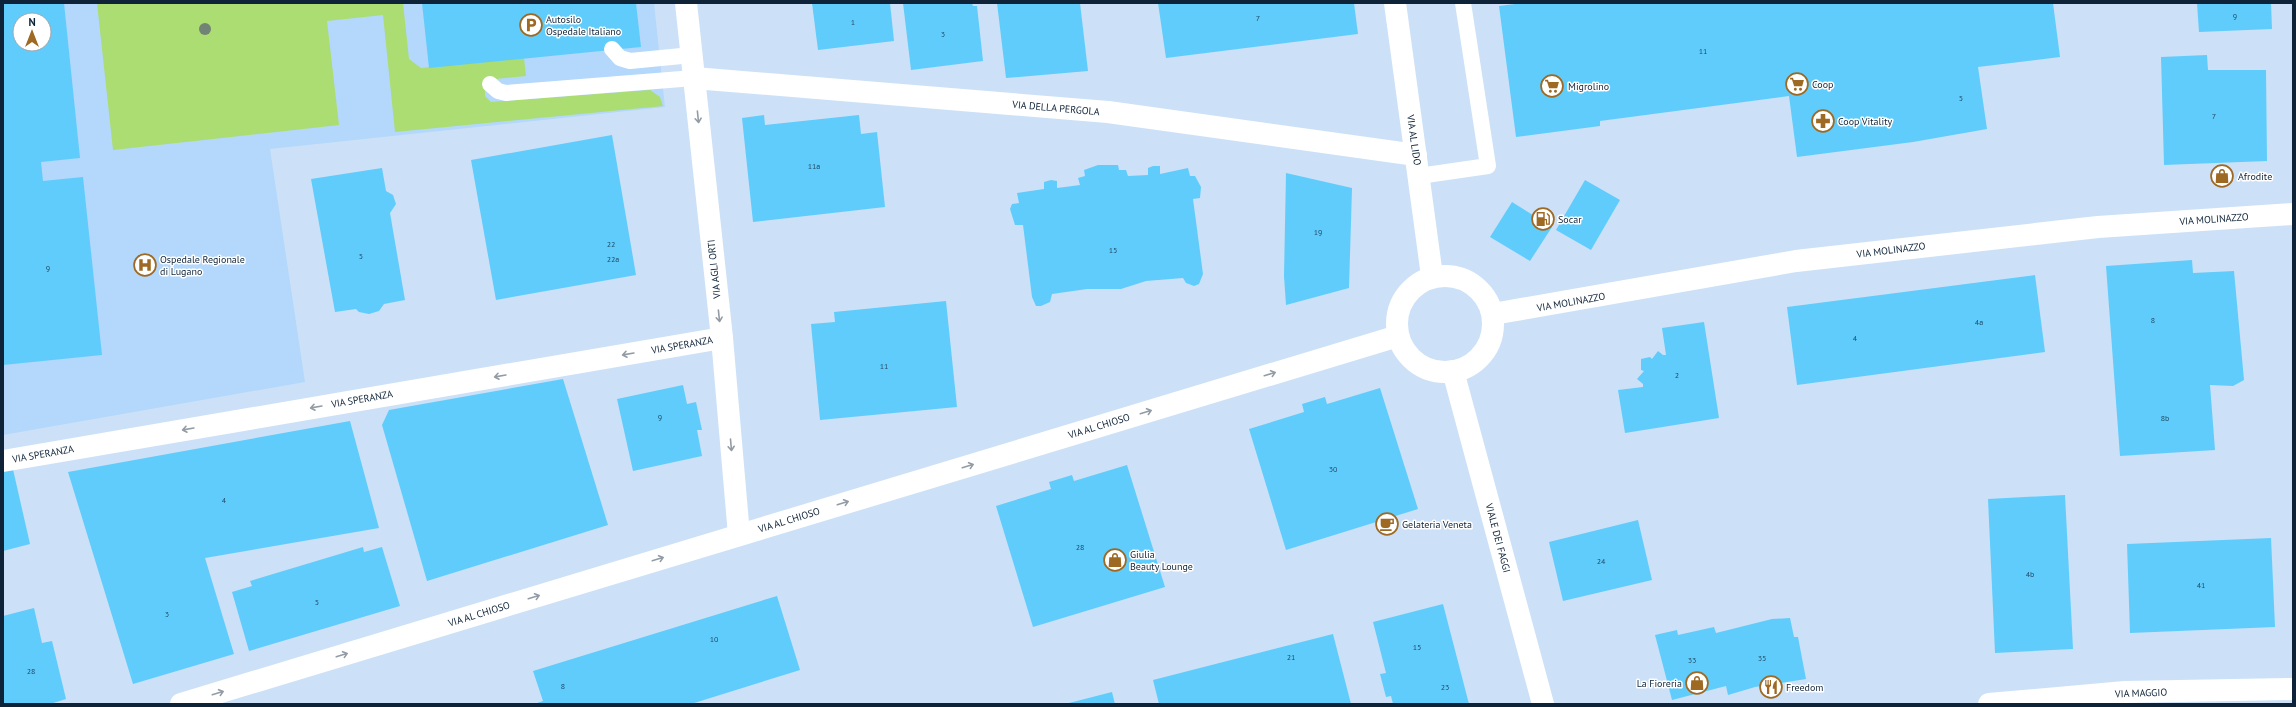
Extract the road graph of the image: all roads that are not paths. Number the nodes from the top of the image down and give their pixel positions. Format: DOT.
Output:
graph roads {
  1 [pos="686,3"];
  2 [pos="1396,3"];
  3 [pos="1463,3"];
  4 [pos="612,49"];
  5 [pos="692,55"];
  6 [pos="694,78"];
  7 [pos="490,84"];
  8 [pos="1418,166"];
  9 [pos="2293,214"];
  10 [pos="1432,276"];
  11 [pos="1493,314"];
  12 [pos="1398,336"];
  13 [pos="722,338"];
  14 [pos="1453,371"];
  15 [pos="3,461"];
  16 [pos="739,535"];
  17 [pos="2293,689"];
  18 [pos="180,704"];
  19 [pos="1544,704"];
  20 [pos="1989,704"];
  1 -- 5 [label="street, VIA AGLI ORTI"];
  2 -- 8 [label="street, VIA AL LIDO"];
  3 -- 8 [label="lane"];
  4 -- 5 [label="lane"];
  5 -- 6 [label="street, VIA AGLI ORTI"];
  6 -- 7 [label="lane"];
  6 -- 8 [label="street, VIA DELLA PERGOLA"];
  6 -- 13 [label="street, VIA AGLI ORTI, one-way"];
  8 -- 10 [label="street, VIA AL LIDO"];
  9 -- 11 [label="street, VIA MOLINAZZO"];
  10 -- 11 [label="street"];
  10 -- 12 [label="street"];
  11 -- 14 [label="street"];
  12 -- 14 [label="street"];
  16 -- 12 [label="street, VIA AL CHIOSO, one-way"];
  13 -- 15 [label="street, VIA SPERANZA, one-way"];
  13 -- 16 [label="street, VIA AGLI ORTI, one-way"];
  14 -- 19 [label="street, VIALE DEI FAGGI"];
  18 -- 16 [label="street, VIA AL CHIOSO, one-way"];
  17 -- 20 [label="street, VIA MAGGIO"];
}
